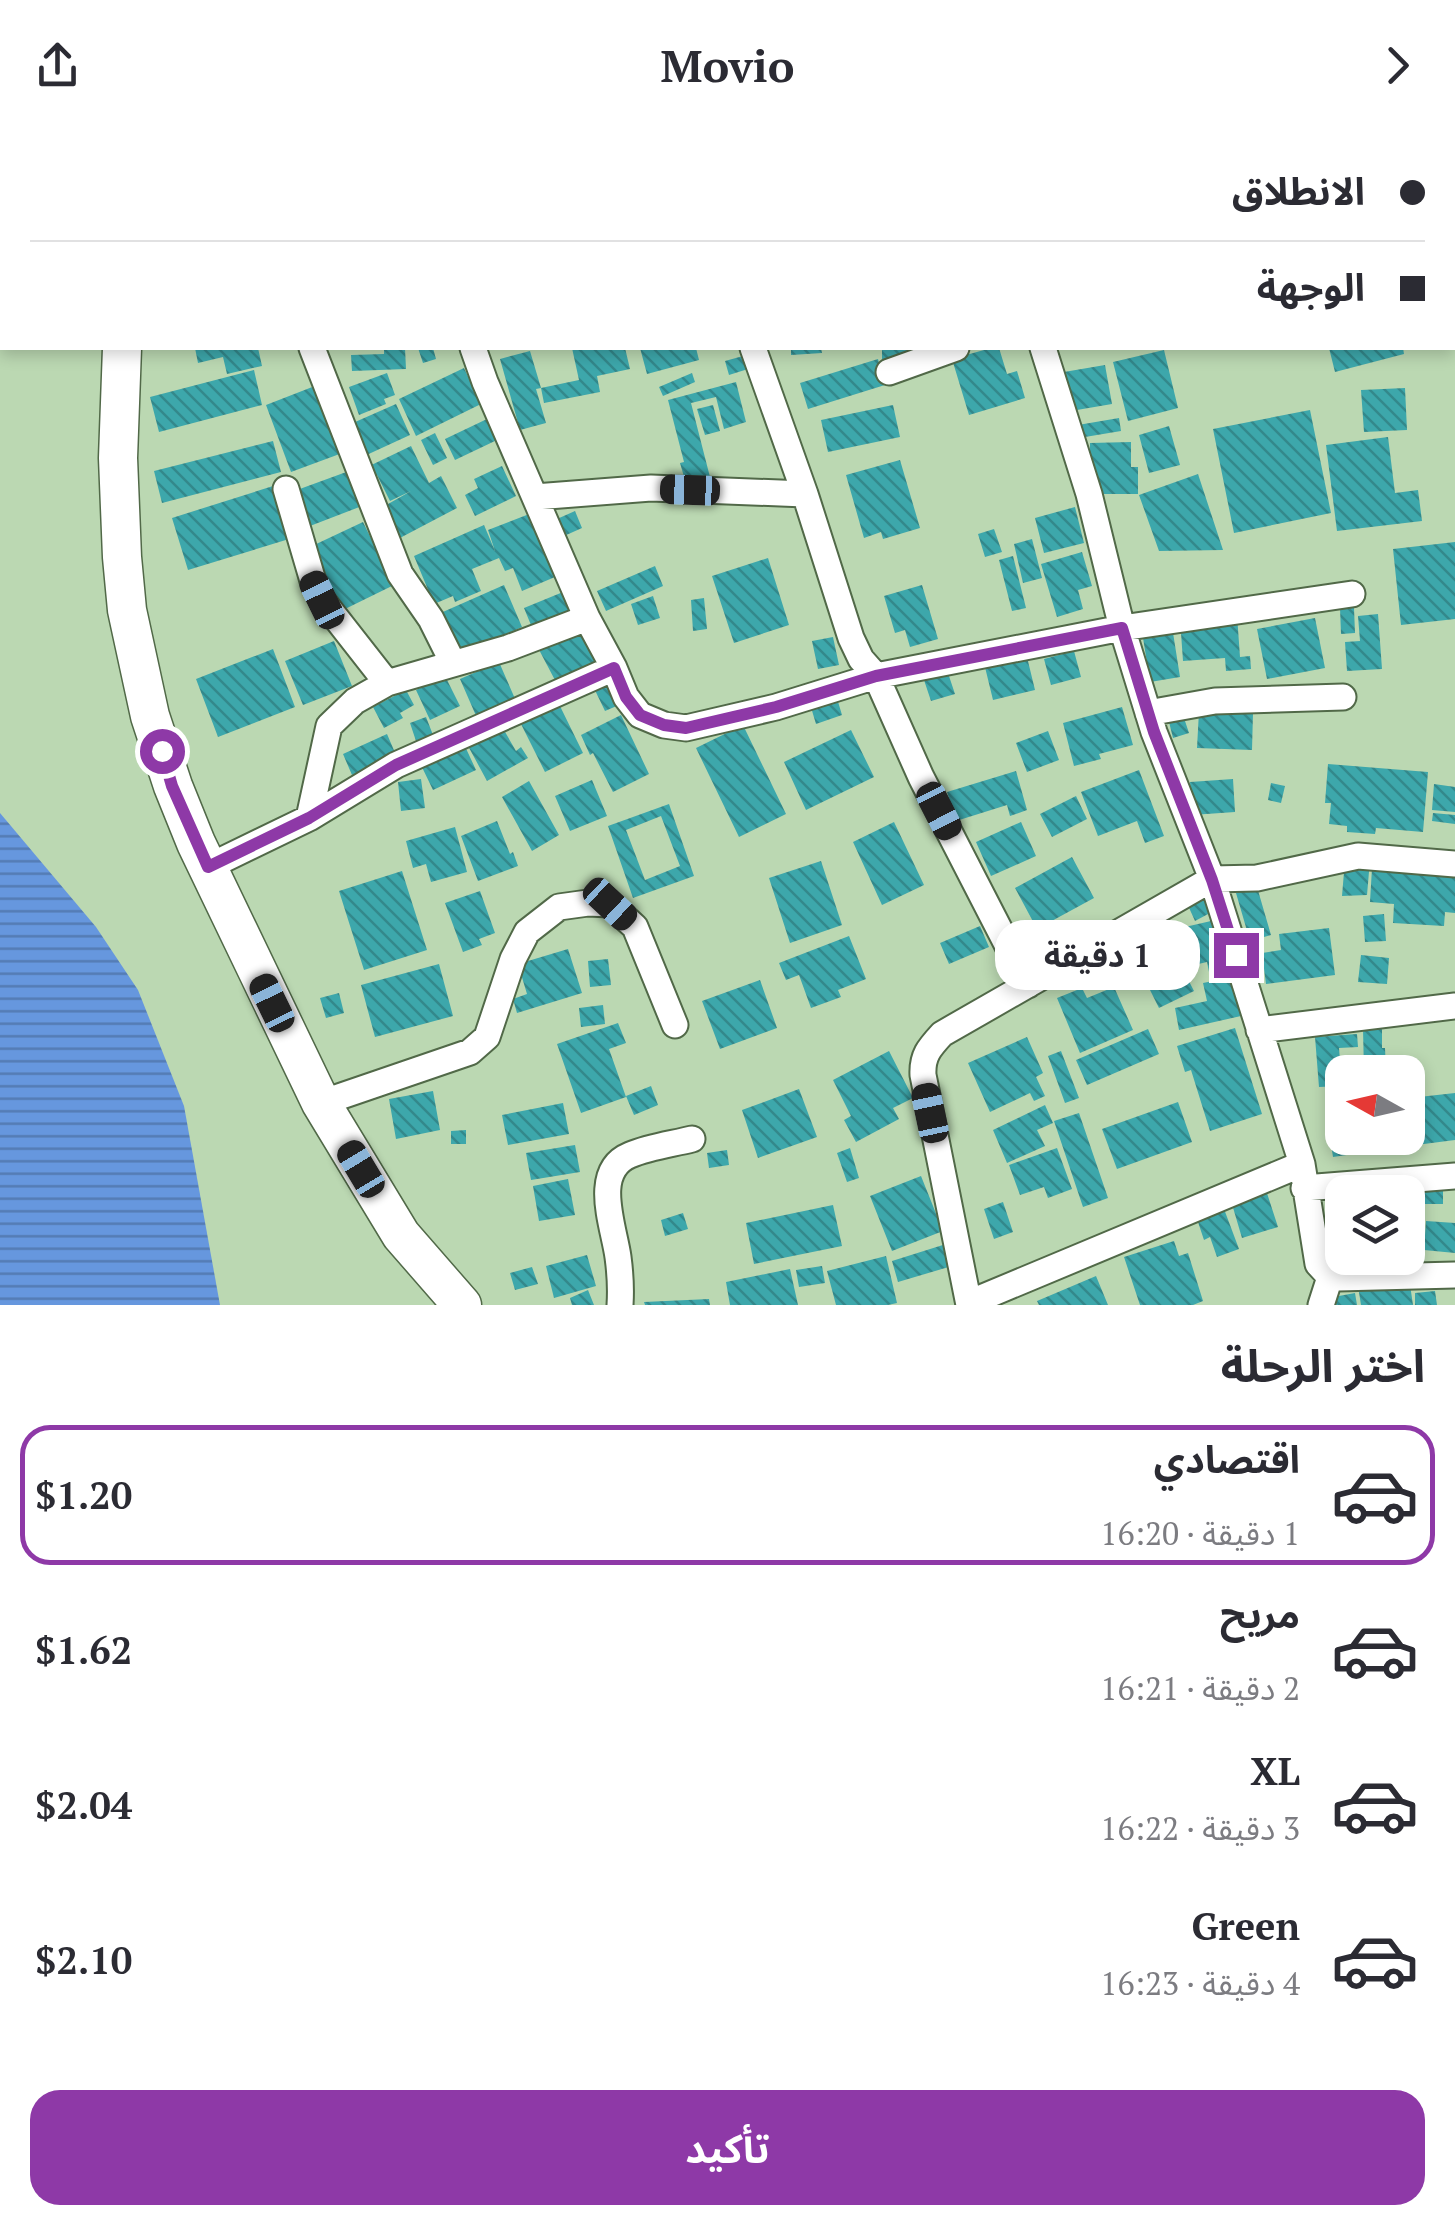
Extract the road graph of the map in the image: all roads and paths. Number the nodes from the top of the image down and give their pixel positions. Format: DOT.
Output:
graph roads {
  1 [pos="122,350"];
  2 [pos="313,350"];
  3 [pos="474,350"];
  4 [pos="754,350"];
  5 [pos="950,350"];
  6 [pos="1044,350"];
  7 [pos="889,372"];
  8 [pos="286,489"];
  9 [pos="804,494"];
  10 [pos="535,497"];
  11 [pos="1352,594"];
  12 [pos="587,618"];
  13 [pos="1122,628"];
  14 [pos="454,664"];
  15 [pos="614,668"];
  16 [pos="876,676"];
  17 [pos="387,682"];
  18 [pos="1342,697"];
  19 [pos="1148,713"];
  20 [pos="309,818"];
  21 [pos="1455,864"];
  22 [pos="208,867"];
  23 [pos="1212,880"];
  24 [pos="1028,985"];
  25 [pos="1455,1006"];
  26 [pos="675,1025"];
  27 [pos="1260,1030"];
  28 [pos="321,1103"];
  29 [pos="692,1139"];
  30 [pos="1303,1176"];
  31 [pos="1455,1176"];
  32 [pos="1455,1274"];
  33 [pos="1330,1276"];
  34 [pos="969,1304"];
  35 [pos="462,1305"];
  36 [pos="620,1305"];
  37 [pos="1321,1305"];
  1 -- 22 [label="main road"];
  2 -- 14 [label="street"];
  3 -- 10 [label="street"];
  4 -- 9 [label="street"];
  5 -- 7 [label="street"];
  6 -- 13 [label="street"];
  8 -- 17 [label="street"];
  9 -- 10 [label="street"];
  9 -- 16 [label="street"];
  10 -- 12 [label="street"];
  11 -- 13 [label="street"];
  12 -- 14 [label="street"];
  12 -- 15 [label="street"];
  13 -- 16 [label="street"];
  13 -- 19 [label="street"];
  14 -- 17 [label="street"];
  15 -- 16 [label="street"];
  15 -- 20 [label="street"];
  16 -- 24 [label="street"];
  17 -- 20 [label="street"];
  18 -- 19 [label="street"];
  19 -- 23 [label="street"];
  20 -- 22 [label="street"];
  21 -- 23 [label="street"];
  22 -- 28 [label="main road"];
  23 -- 24 [label="street"];
  23 -- 27 [label="street"];
  24 -- 34 [label="street"];
  25 -- 27 [label="street"];
  26 -- 28 [label="street"];
  27 -- 30 [label="street"];
  28 -- 35 [label="main road"];
  29 -- 36 [label="street"];
  30 -- 31 [label="street"];
  30 -- 33 [label="street"];
  30 -- 34 [label="street"];
  32 -- 33 [label="street"];
  33 -- 37 [label="street"];
}
